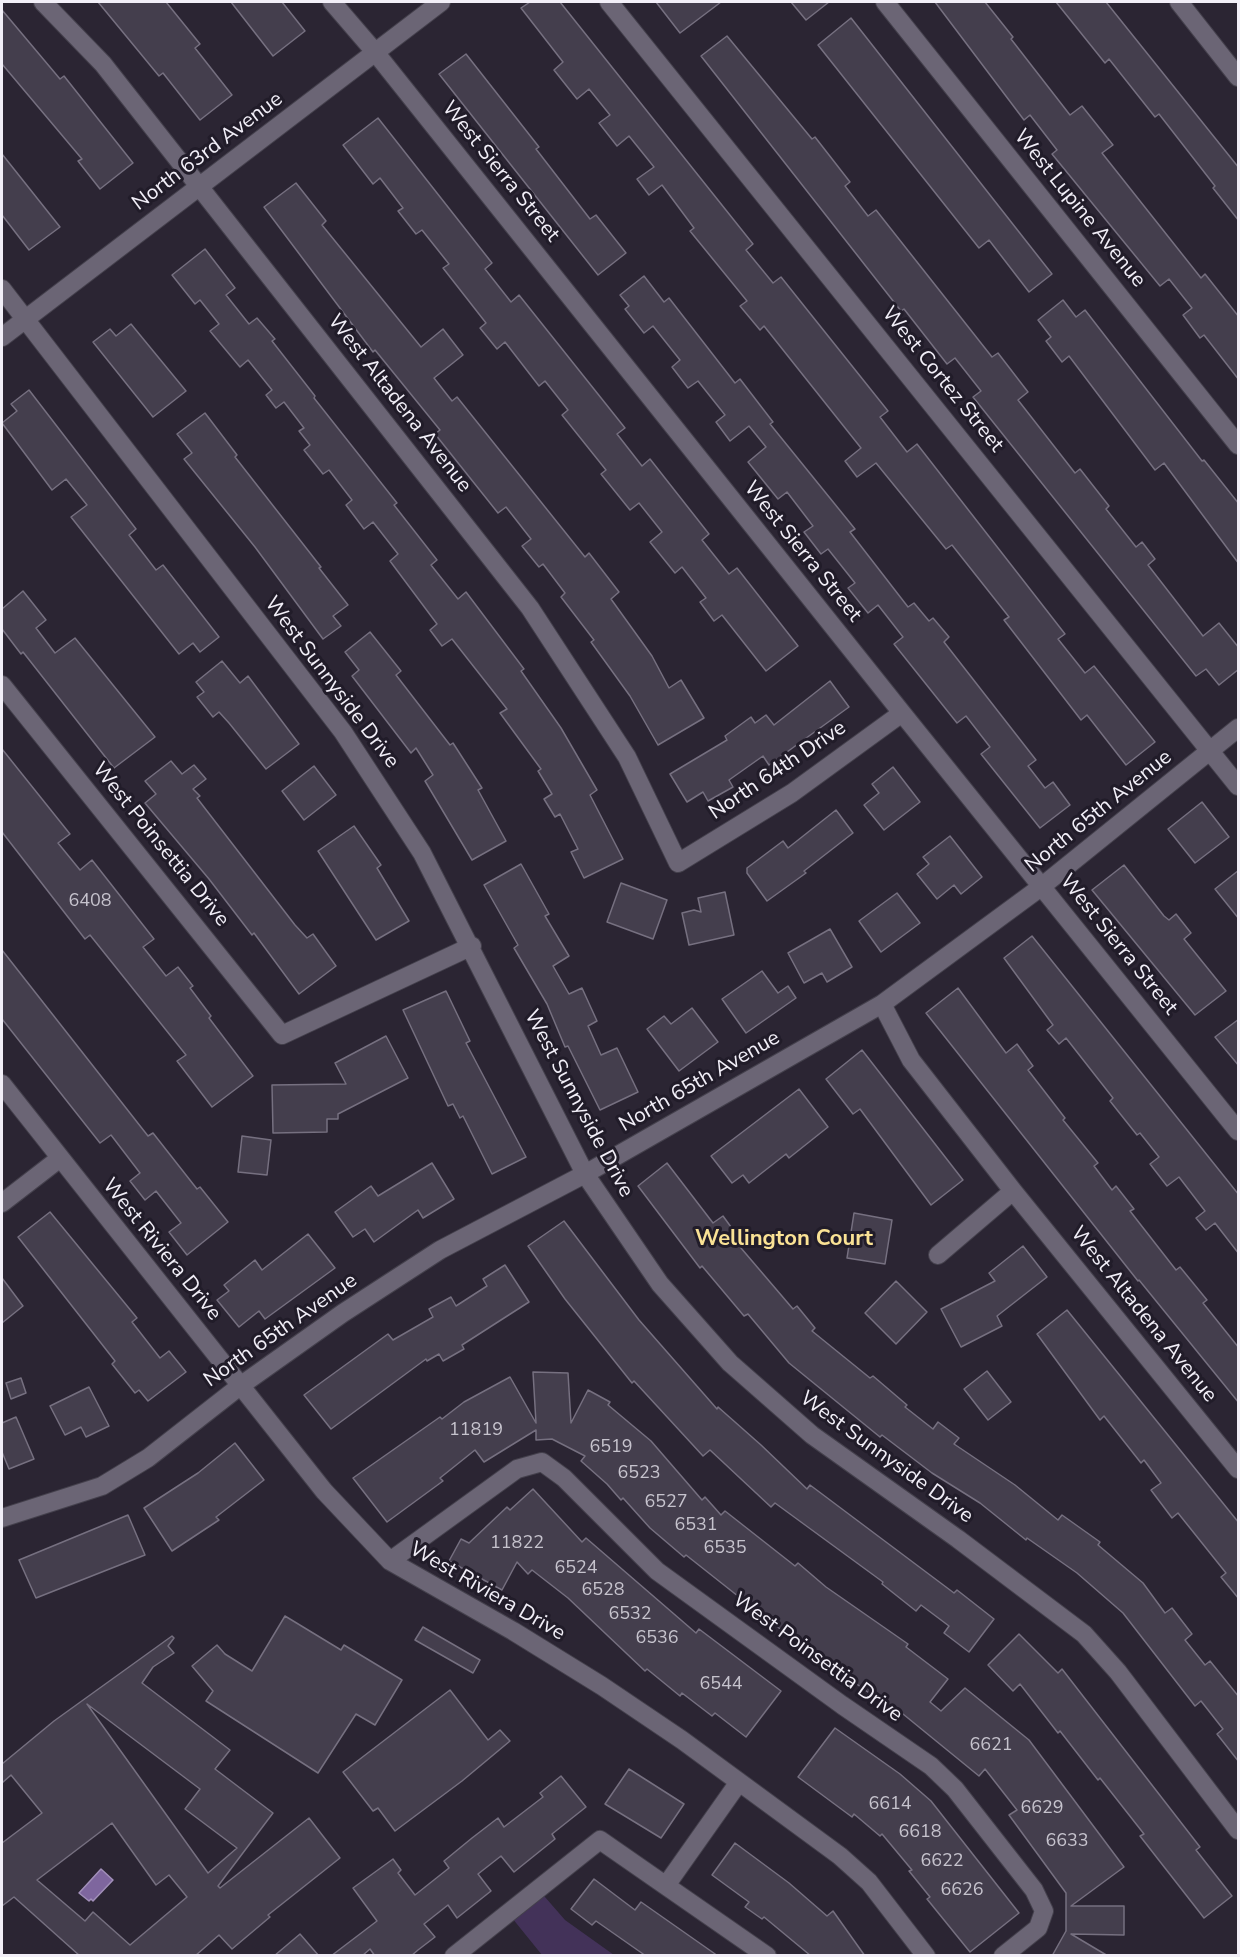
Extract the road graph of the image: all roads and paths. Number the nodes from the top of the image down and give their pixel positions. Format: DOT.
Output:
graph roads {
  1 [pos="43,2"];
  2 [pos="332,2"];
  3 [pos="441,2"];
  4 [pos="609,2"];
  5 [pos="885,2"];
  6 [pos="1179,2"];
  7 [pos="375,52"];
  8 [pos="1239,77"];
  9 [pos="200,186"];
  10 [pos="2,289"];
  11 [pos="25,319"];
  12 [pos="2,337"];
  13 [pos="1239,445"];
  14 [pos="2,685"];
  15 [pos="902,713"];
  16 [pos="1239,728"];
  17 [pos="1210,751"];
  18 [pos="1239,786"];
  19 [pos="678,863"];
  20 [pos="1041,887"];
  21 [pos="471,946"];
  22 [pos="882,1004"];
  23 [pos="2,1084"];
  24 [pos="1239,1131"];
  25 [pos="59,1159"];
  26 [pos="585,1174"];
  27 [pos="1013,1191"];
  28 [pos="2,1203"];
  29 [pos="938,1255"];
  30 [pos="240,1386"];
  31 [pos="1239,1469"];
  32 [pos="2,1518"];
  33 [pos="390,1561"];
  34 [pos="739,1782"];
  35 [pos="1239,1830"];
  36 [pos="667,1884"];
  37 [pos="454,1956"];
  38 [pos="767,1956"];
  39 [pos="926,1956"];
  40 [pos="1003,1956"];
  1 -- 9 [label="street, West Altadena Avenue"];
  2 -- 7 [label="street, West Sierra Street"];
  3 -- 7 [label="street, North 63rd Avenue"];
  4 -- 17 [label="street, West Cortez Street"];
  5 -- 13 [label="street, West Lupine Avenue"];
  6 -- 8 [label="street"];
  7 -- 9 [label="street, North 63rd Avenue"];
  7 -- 15 [label="street, West Sierra Street"];
  9 -- 11 [label="street, North 63rd Avenue"];
  9 -- 19 [label="street, West Altadena Avenue"];
  10 -- 11 [label="street, West Sunnyside Drive"];
  11 -- 12 [label="street, North 63rd Avenue"];
  11 -- 21 [label="street, West Sunnyside Drive"];
  14 -- 21 [label="street, West Poinsettia Drive"];
  15 -- 19 [label="street, North 64th Drive"];
  15 -- 20 [label="street, West Sierra Street"];
  16 -- 17 [label="street, North 65th Avenue"];
  17 -- 18 [label="street, West Cortez Street"];
  17 -- 20 [label="street, North 65th Avenue"];
  20 -- 22 [label="street, North 65th Avenue"];
  20 -- 24 [label="street, West Sierra Street"];
  21 -- 26 [label="street, West Sunnyside Drive"];
  22 -- 26 [label="street, North 65th Avenue"];
  22 -- 27 [label="street, West Altadena Avenue"];
  23 -- 25 [label="street, West Riviera Drive"];
  25 -- 28 [label="street"];
  25 -- 30 [label="street, West Riviera Drive"];
  26 -- 30 [label="street, North 65th Avenue"];
  26 -- 35 [label="street, West Sunnyside Drive"];
  27 -- 29 [label="street"];
  27 -- 31 [label="street, West Altadena Avenue"];
  30 -- 32 [label="street, North 65th Avenue"];
  30 -- 33 [label="street, West Riviera Drive"];
  33 -- 34 [label="street, West Riviera Drive"];
  33 -- 40 [label="street, West Poinsettia Drive"];
  34 -- 36 [label="street"];
  34 -- 39 [label="street, West Riviera Drive"];
  36 -- 37 [label="street"];
  36 -- 38 [label="street"];
}
